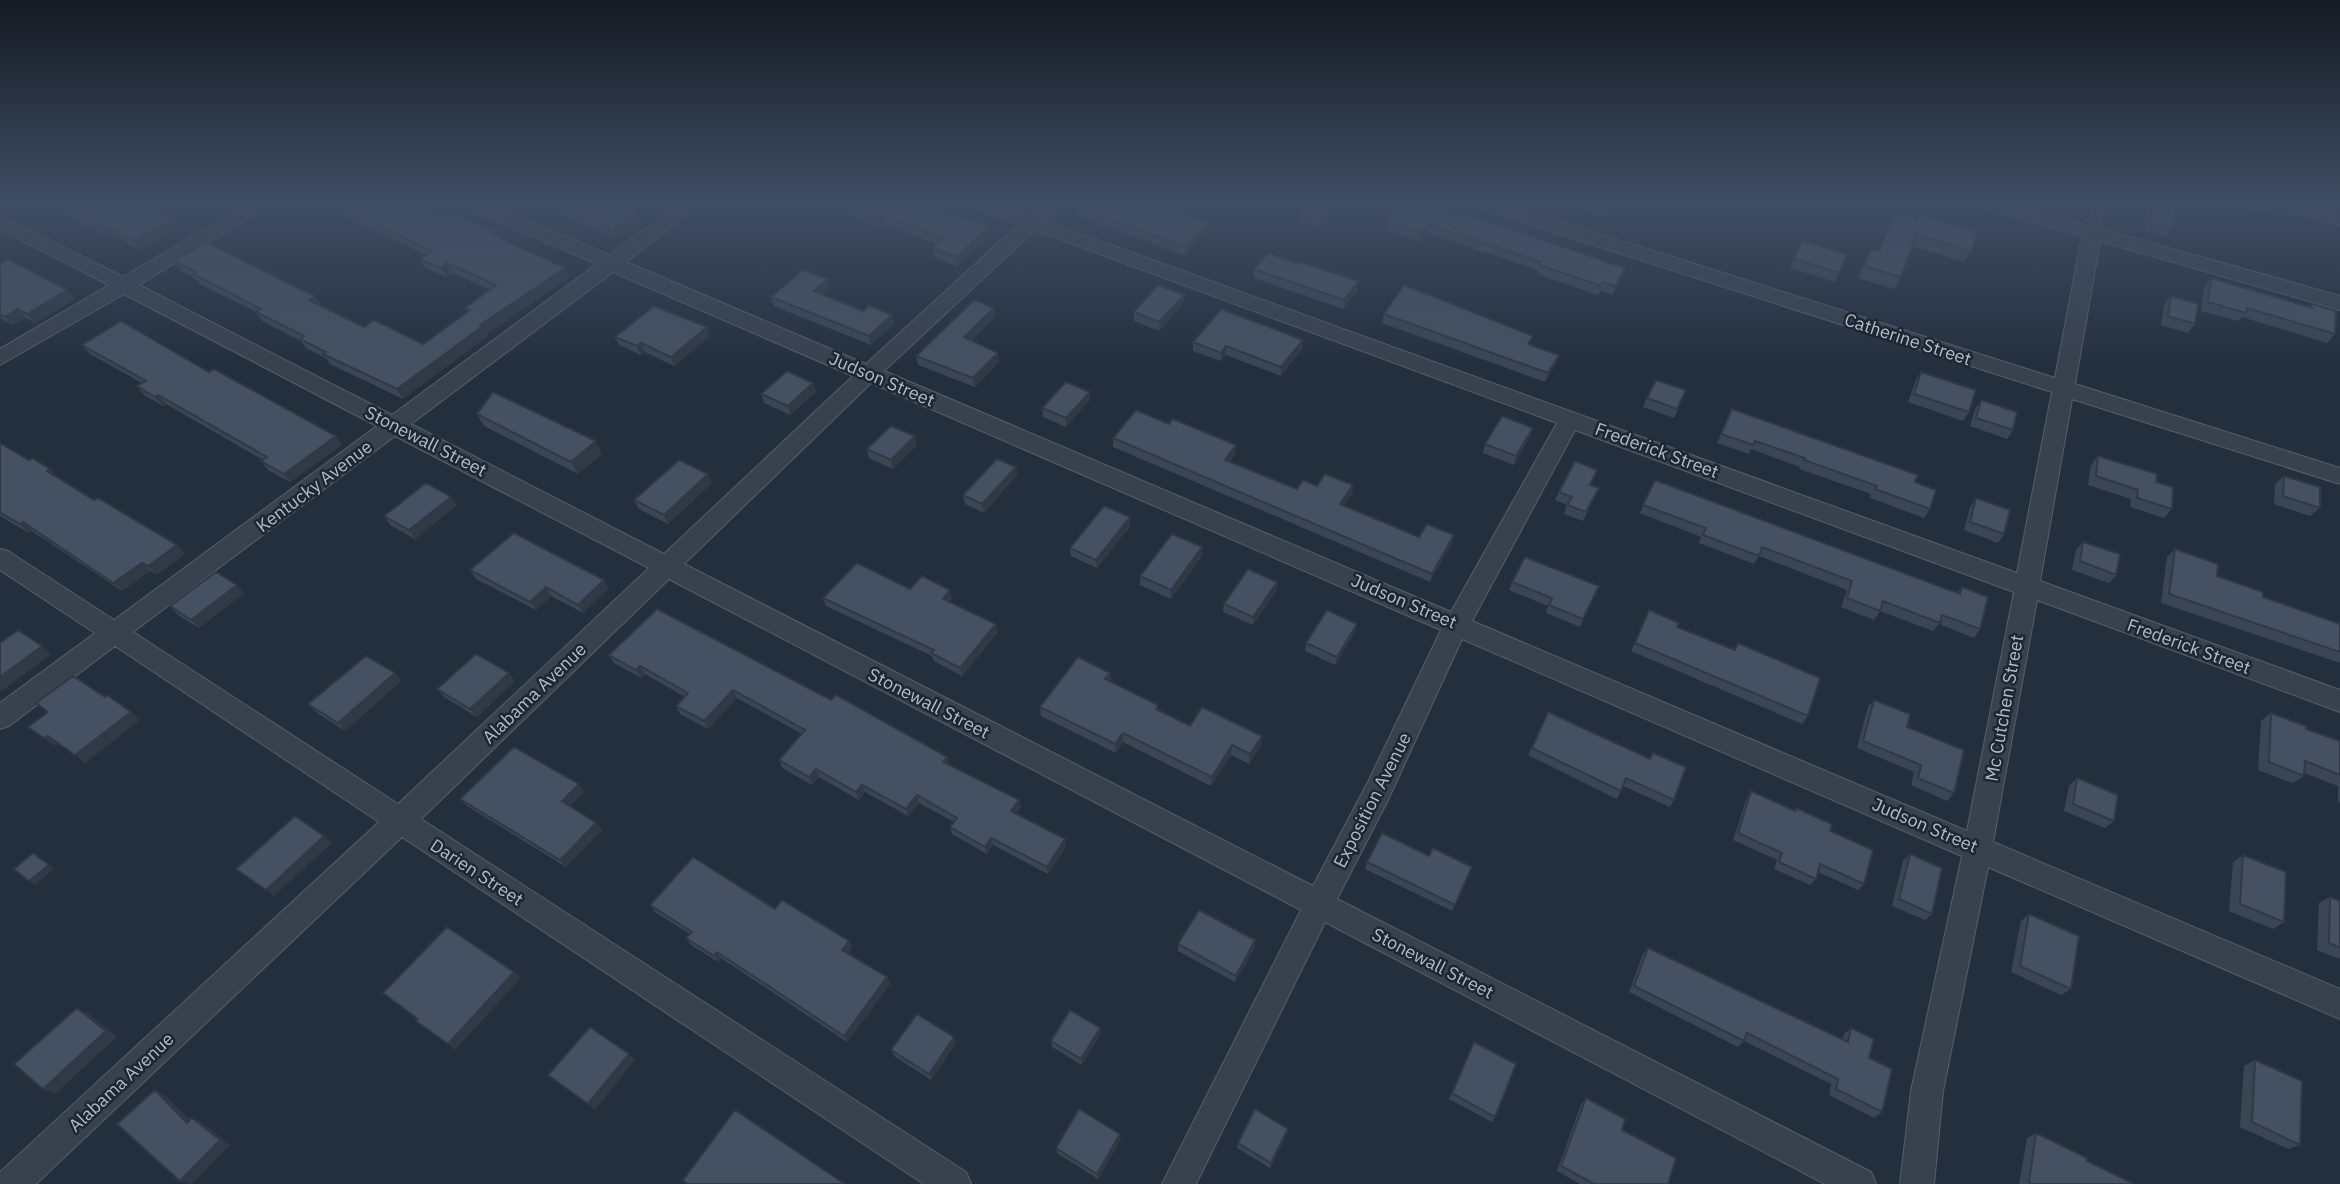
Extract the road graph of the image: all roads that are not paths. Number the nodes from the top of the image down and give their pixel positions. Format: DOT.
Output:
graph roads {
  1 [pos="68,256"];
  2 [pos="173,256"];
  3 [pos="596,256"];
  4 [pos="621,256"];
  5 [pos="995,256"];
  6 [pos="1122,256"];
  7 [pos="1650,256"];
  8 [pos="2088,256"];
  9 [pos="2174,256"];
  10 [pos="612,263"];
  11 [pos="124,285"];
  12 [pos="2340,303"];
  13 [pos="0,358"];
  14 [pos="869,373"];
  15 [pos="2064,388"];
  16 [pos="1570,419"];
  17 [pos="395,425"];
  18 [pos="2340,476"];
  19 [pos="0,558"];
  20 [pos="667,566"];
  21 [pos="2026,586"];
  22 [pos="1457,624"];
  23 [pos="115,634"];
  24 [pos="2340,701"];
  25 [pos="0,718"];
  26 [pos="400,821"];
  27 [pos="1977,848"];
  28 [pos="1319,904"];
  29 [pos="2340,1004"];
  30 [pos="11,1179"];
  31 [pos="954,1184"];
  32 [pos="1179,1184"];
  33 [pos="1859,1184"];
  34 [pos="1917,1184"];
  1 -- 11 [label="street, Stonewall Street"];
  2 -- 11 [label="street"];
  3 -- 10 [label="street, Judson Street"];
  4 -- 10 [label="street, Kentucky Avenue"];
  5 -- 14 [label="street, Alabama Avenue"];
  6 -- 16 [label="street, Frederick Street"];
  7 -- 15 [label="street, Catherine Street"];
  8 -- 15 [label="street, Mc Cutchen Street"];
  9 -- 12 [label="street"];
  10 -- 14 [label="street, Judson Street"];
  10 -- 17 [label="street, Kentucky Avenue"];
  11 -- 13 [label="street"];
  11 -- 17 [label="street, Stonewall Street"];
  14 -- 20 [label="street, Alabama Avenue"];
  14 -- 22 [label="street, Judson Street"];
  15 -- 18 [label="street, Catherine Street"];
  15 -- 21 [label="street, Mc Cutchen Street"];
  16 -- 21 [label="street, Frederick Street"];
  16 -- 22 [label="street, Exposition Avenue"];
  17 -- 20 [label="street, Stonewall Street"];
  17 -- 23 [label="street, Kentucky Avenue"];
  19 -- 23 [label="street, Darien Street"];
  20 -- 26 [label="street, Alabama Avenue"];
  20 -- 28 [label="street, Stonewall Street"];
  21 -- 24 [label="street, Frederick Street"];
  21 -- 27 [label="street, Mc Cutchen Street"];
  22 -- 27 [label="street, Judson Street"];
  22 -- 28 [label="street, Exposition Avenue"];
  23 -- 25 [label="street, Kentucky Avenue"];
  23 -- 26 [label="street, Darien Street"];
  26 -- 30 [label="street, Alabama Avenue"];
  26 -- 31 [label="street, Darien Street"];
  27 -- 29 [label="street, Judson Street"];
  27 -- 34 [label="street, Mc Cutchen Street"];
  28 -- 32 [label="street, Exposition Avenue"];
  28 -- 33 [label="street, Stonewall Street"];
}
